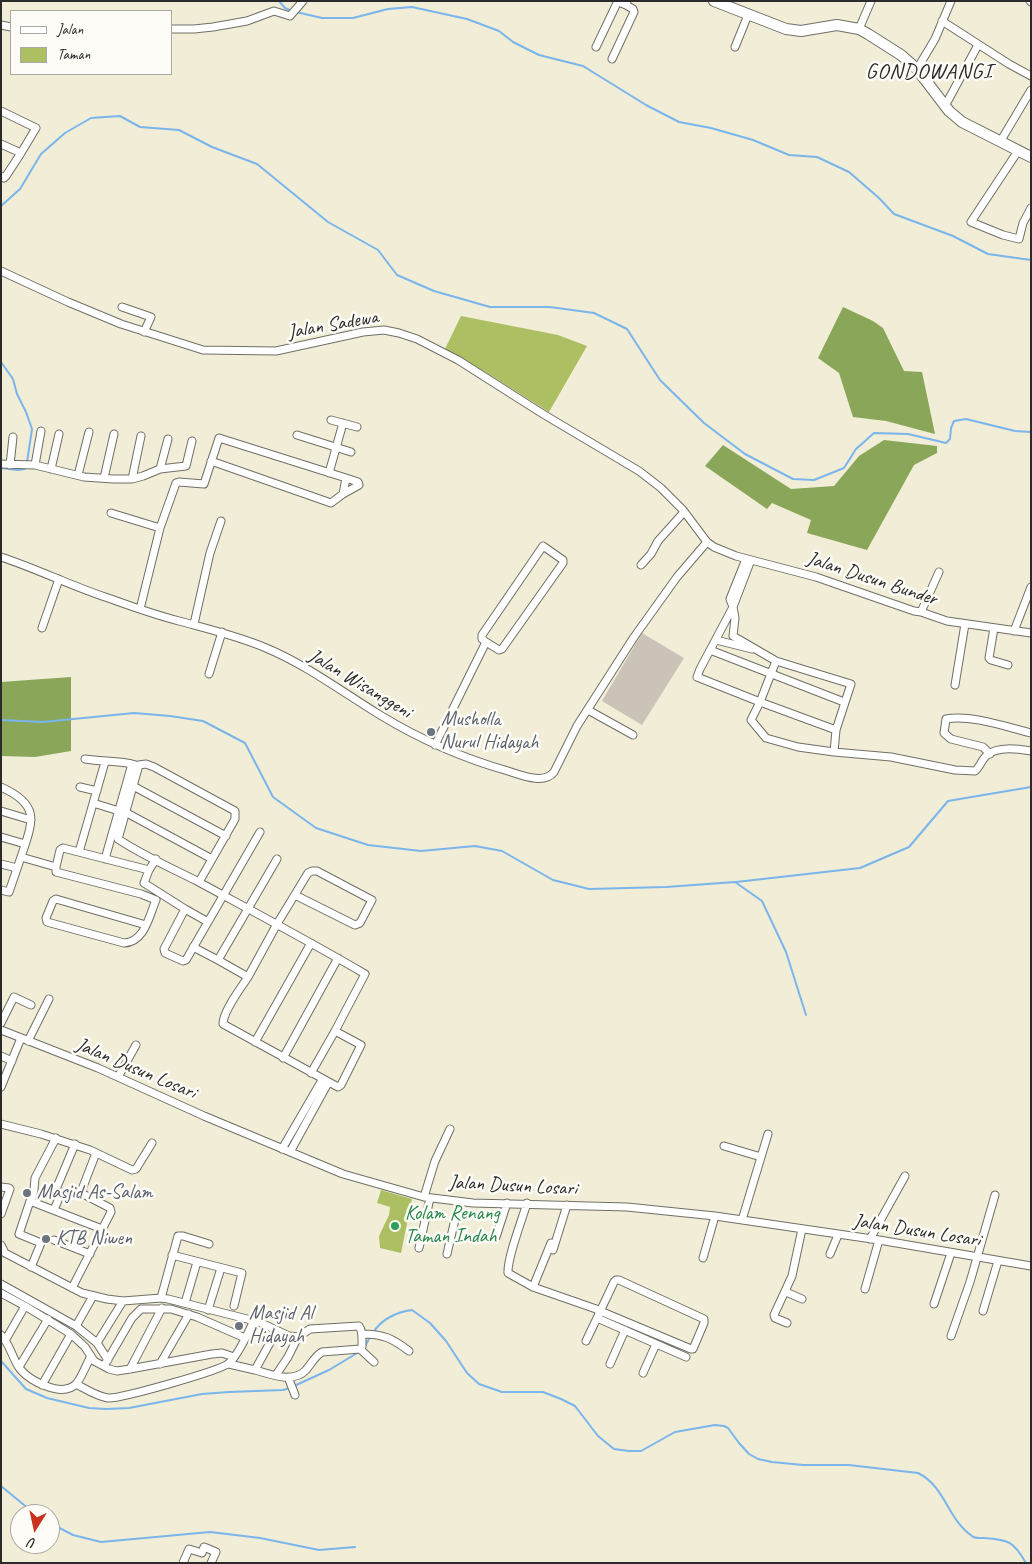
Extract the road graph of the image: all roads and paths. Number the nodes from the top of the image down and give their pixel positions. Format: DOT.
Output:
graph roads {
  1 [pos="303,1"];
  2 [pos="714,1"];
  3 [pos="871,1"];
  4 [pos="951,1"];
  5 [pos="627,3"];
  6 [pos="748,15"];
  7 [pos="942,21"];
  8 [pos="172,29"];
  9 [pos="859,30"];
  10 [pos="978,45"];
  11 [pos="596,47"];
  12 [pos="735,47"];
  13 [pos="612,59"];
  14 [pos="1031,66"];
  15 [pos="917,69"];
  16 [pos="1028,74"];
  17 [pos="1031,90"];
  18 [pos="945,106"];
  19 [pos="1,111"];
  20 [pos="1000,142"];
  21 [pos="1,144"];
  22 [pos="1018,151"];
  23 [pos="21,153"];
  24 [pos="1031,157"];
  25 [pos="1,176"];
  26 [pos="1031,208"];
  27 [pos="1,271"];
  28 [pos="122,307"];
  29 [pos="144,332"];
  30 [pos="330,420"];
  31 [pos="343,423"];
  32 [pos="357,427"];
  33 [pos="41,431"];
  34 [pos="89,432"];
  35 [pos="59,434"];
  36 [pos="114,434"];
  37 [pos="297,435"];
  38 [pos="141,436"];
  39 [pos="13,437"];
  40 [pos="168,439"];
  41 [pos="192,441"];
  42 [pos="336,448"];
  43 [pos="351,452"];
  44 [pos="211,461"];
  45 [pos="1,464"];
  46 [pos="13,465"];
  47 [pos="33,465"];
  48 [pos="51,469"];
  49 [pos="160,469"];
  50 [pos="329,472"];
  51 [pos="78,475"];
  52 [pos="104,478"];
  53 [pos="346,478"];
  54 [pos="132,479"];
  55 [pos="343,494"];
  56 [pos="111,512"];
  57 [pos="684,512"];
  58 [pos="221,521"];
  59 [pos="160,528"];
  60 [pos="707,542"];
  61 [pos="1,556"];
  62 [pos="748,560"];
  63 [pos="641,565"];
  64 [pos="939,572"];
  65 [pos="59,579"];
  66 [pos="1031,587"];
  67 [pos="733,607"];
  68 [pos="140,609"];
  69 [pos="921,612"];
  70 [pos="194,624"];
  71 [pos="965,624"];
  72 [pos="42,628"];
  73 [pos="994,628"];
  74 [pos="1014,631"];
  75 [pos="222,632"];
  76 [pos="1031,633"];
  77 [pos="733,636"];
  78 [pos="716,640"];
  79 [pos="486,642"];
  80 [pos="737,646"];
  81 [pos="710,650"];
  82 [pos="759,651"];
  83 [pos="776,662"];
  84 [pos="1008,665"];
  85 [pos="209,674"];
  86 [pos="770,674"];
  87 [pos="955,685"];
  88 [pos="760,702"];
  89 [pos="844,702"];
  90 [pos="588,710"];
  91 [pos="836,730"];
  92 [pos="1031,733"];
  93 [pos="633,736"];
  94 [pos="435,745"];
  95 [pos="1031,751"];
  96 [pos="834,752"];
  97 [pos="990,754"];
  98 [pos="85,759"];
  99 [pos="105,762"];
  100 [pos="135,764"];
  101 [pos="133,786"];
  102 [pos="1,787"];
  103 [pos="80,787"];
  104 [pos="97,791"];
  105 [pos="94,803"];
  106 [pos="1,811"];
  107 [pos="122,811"];
  108 [pos="31,820"];
  109 [pos="260,832"];
  110 [pos="226,836"];
  111 [pos="1,837"];
  112 [pos="25,844"];
  113 [pos="79,852"];
  114 [pos="21,857"];
  115 [pos="212,858"];
  116 [pos="105,859"];
  117 [pos="156,859"];
  118 [pos="277,859"];
  119 [pos="1,864"];
  120 [pos="56,867"];
  121 [pos="17,868"];
  122 [pos="149,870"];
  123 [pos="199,882"];
  124 [pos="144,884"];
  125 [pos="1,890"];
  126 [pos="141,894"];
  127 [pos="295,895"];
  128 [pos="157,896"];
  129 [pos="224,896"];
  130 [pos="249,909"];
  131 [pos="185,910"];
  132 [pos="208,922"];
  133 [pos="277,924"];
  134 [pos="146,925"];
  135 [pos="311,943"];
  136 [pos="193,947"];
  137 [pos="338,958"];
  138 [pos="218,960"];
  139 [pos="248,977"];
  140 [pos="49,999"];
  141 [pos="31,1005"];
  142 [pos="1,1023"];
  143 [pos="1,1030"];
  144 [pos="335,1031"];
  145 [pos="25,1039"];
  146 [pos="255,1042"];
  147 [pos="136,1045"];
  148 [pos="1,1056"];
  149 [pos="283,1058"];
  150 [pos="12,1061"];
  151 [pos="311,1073"];
  152 [pos="118,1077"];
  153 [pos="325,1081"];
  154 [pos="1,1087"];
  155 [pos="1,1124"];
  156 [pos="450,1129"];
  157 [pos="768,1134"];
  158 [pos="56,1138"];
  159 [pos="152,1143"];
  160 [pos="75,1144"];
  161 [pos="724,1146"];
  162 [pos="282,1149"];
  163 [pos="290,1152"];
  164 [pos="96,1153"];
  165 [pos="761,1157"];
  166 [pos="905,1176"];
  167 [pos="1,1187"];
  168 [pos="995,1195"];
  169 [pos="427,1198"];
  170 [pos="31,1201"];
  171 [pos="459,1202"];
  172 [pos="507,1204"];
  173 [pos="527,1204"];
  174 [pos="567,1205"];
  175 [pos="54,1210"];
  176 [pos="1,1214"];
  177 [pos="715,1216"];
  178 [pos="742,1220"];
  179 [pos="102,1229"];
  180 [pos="802,1229"];
  181 [pos="838,1235"];
  182 [pos="496,1237"];
  183 [pos="870,1239"];
  184 [pos="54,1240"];
  185 [pos="879,1240"];
  186 [pos="551,1243"];
  187 [pos="209,1244"];
  188 [pos="1,1245"];
  189 [pos="419,1248"];
  190 [pos="951,1253"];
  191 [pos="90,1254"];
  192 [pos="447,1254"];
  193 [pos="830,1254"];
  194 [pos="172,1255"];
  195 [pos="3,1257"];
  196 [pos="978,1257"];
  197 [pos="703,1258"];
  198 [pos="998,1261"];
  199 [pos="197,1262"];
  200 [pos="548,1263"];
  201 [pos="1031,1266"];
  202 [pos="31,1267"];
  203 [pos="221,1268"];
  204 [pos="1,1284"];
  205 [pos="533,1287"];
  206 [pos="72,1288"];
  207 [pos="865,1289"];
  208 [pos="786,1292"];
  209 [pos="1,1294"];
  210 [pos="93,1296"];
  211 [pos="161,1298"];
  212 [pos="802,1299"];
  213 [pos="123,1301"];
  214 [pos="185,1303"];
  215 [pos="934,1304"];
  216 [pos="25,1306"];
  217 [pos="234,1306"];
  218 [pos="162,1308"];
  219 [pos="208,1310"];
  220 [pos="983,1311"];
  221 [pos="190,1314"];
  222 [pos="598,1314"];
  223 [pos="48,1319"];
  224 [pos="254,1320"];
  225 [pos="787,1323"];
  226 [pos="76,1326"];
  227 [pos="277,1330"];
  228 [pos="625,1330"];
  229 [pos="71,1334"];
  230 [pos="362,1334"];
  231 [pos="951,1336"];
  232 [pos="4,1337"];
  233 [pos="298,1337"];
  234 [pos="245,1338"];
  235 [pos="586,1341"];
  236 [pos="97,1343"];
  237 [pos="656,1344"];
  238 [pos="362,1350"];
  239 [pos="409,1351"];
  240 [pos="90,1356"];
  241 [pos="234,1357"];
  242 [pos="686,1357"];
  243 [pos="374,1362"];
  244 [pos="106,1363"];
  245 [pos="160,1364"];
  246 [pos="229,1364"];
  247 [pos="610,1364"];
  248 [pos="19,1367"];
  249 [pos="130,1369"];
  250 [pos="255,1370"];
  251 [pos="644,1373"];
  252 [pos="276,1375"];
  253 [pos="289,1380"];
  254 [pos="42,1384"];
  255 [pos="76,1384"];
  256 [pos="294,1394"];
  257 [pos="183,1563"];
  258 [pos="211,1563"];
  1 -- 8 [label="street"];
  2 -- 6 [label="street"];
  3 -- 9 [label="street"];
  4 -- 7 [label="street"];
  5 -- 11 [label="street"];
  5 -- 13 [label="street"];
  6 -- 9 [label="street"];
  6 -- 12 [label="street"];
  7 -- 10 [label="street"];
  7 -- 15 [label="street"];
  9 -- 15 [label="street"];
  10 -- 16 [label="street"];
  10 -- 18 [label="street"];
  14 -- 16 [label="street"];
  15 -- 18 [label="street"];
  17 -- 20 [label="street"];
  18 -- 20 [label="street"];
  19 -- 23 [label="street"];
  20 -- 22 [label="street"];
  21 -- 23 [label="street"];
  22 -- 24 [label="street"];
  22 -- 26 [label="street"];
  23 -- 25 [label="street"];
  27 -- 29 [label="street, Jalan Sadewa"];
  28 -- 29 [label="street"];
  29 -- 57 [label="street, Jalan Sadewa"];
  30 -- 31 [label="street"];
  31 -- 32 [label="street"];
  31 -- 42 [label="street"];
  33 -- 47 [label="street"];
  34 -- 51 [label="street"];
  35 -- 48 [label="street"];
  36 -- 52 [label="street"];
  37 -- 42 [label="street"];
  38 -- 54 [label="street"];
  39 -- 46 [label="street"];
  40 -- 49 [label="street"];
  41 -- 49 [label="street"];
  42 -- 43 [label="street"];
  42 -- 50 [label="street"];
  44 -- 50 [label="street"];
  44 -- 55 [label="street"];
  44 -- 59 [label="street"];
  45 -- 46 [label="street"];
  46 -- 47 [label="street"];
  47 -- 48 [label="street"];
  48 -- 51 [label="street"];
  49 -- 54 [label="street"];
  50 -- 53 [label="street"];
  51 -- 52 [label="street"];
  52 -- 54 [label="street"];
  53 -- 55 [label="street"];
  53 -- 55 [label="street"];
  56 -- 59 [label="street"];
  57 -- 60 [label="street, Jalan Sadewa"];
  57 -- 63 [label="street"];
  58 -- 70 [label="street"];
  59 -- 68 [label="street"];
  60 -- 62 [label="street, Jalan Dusun Bunder"];
  60 -- 90 [label="street, Jalan Wisanggeni"];
  61 -- 65 [label="street, Jalan Wisanggeni"];
  62 -- 67 [label="street"];
  62 -- 69 [label="street, Jalan Dusun Bunder"];
  64 -- 69 [label="street"];
  65 -- 68 [label="street, Jalan Wisanggeni"];
  65 -- 72 [label="street"];
  66 -- 74 [label="street"];
  67 -- 77 [label="street"];
  67 -- 78 [label="street"];
  68 -- 70 [label="street, Jalan Wisanggeni"];
  69 -- 71 [label="street, Jalan Dusun Bunder"];
  70 -- 75 [label="street, Jalan Wisanggeni"];
  71 -- 73 [label="street, Jalan Dusun Bunder"];
  71 -- 87 [label="street"];
  73 -- 74 [label="street, Jalan Dusun Bunder"];
  73 -- 84 [label="street"];
  74 -- 76 [label="street, Jalan Dusun Bunder"];
  75 -- 85 [label="street"];
  75 -- 94 [label="street, Jalan Wisanggeni"];
  77 -- 80 [label="street"];
  77 -- 82 [label="street"];
  78 -- 80 [label="street"];
  78 -- 81 [label="street"];
  79 -- 79 [label="street"];
  79 -- 94 [label="street"];
  80 -- 82 [label="street"];
  81 -- 86 [label="street"];
  81 -- 88 [label="street"];
  82 -- 83 [label="street"];
  83 -- 86 [label="street"];
  83 -- 89 [label="street"];
  86 -- 88 [label="street"];
  86 -- 89 [label="street"];
  88 -- 91 [label="street"];
  88 -- 96 [label="street"];
  89 -- 91 [label="street"];
  90 -- 93 [label="street"];
  90 -- 94 [label="street, Jalan Wisanggeni"];
  91 -- 96 [label="street"];
  92 -- 97 [label="street"];
  95 -- 97 [label="street"];
  96 -- 97 [label="street"];
  98 -- 99 [label="street"];
  99 -- 100 [label="street"];
  99 -- 104 [label="street"];
  100 -- 101 [label="street"];
  100 -- 107 [label="street"];
  100 -- 110 [label="street"];
  101 -- 107 [label="street"];
  101 -- 110 [label="street"];
  102 -- 108 [label="street"];
  103 -- 104 [label="street"];
  104 -- 105 [label="street"];
  105 -- 107 [label="street"];
  105 -- 113 [label="street"];
  106 -- 108 [label="street"];
  107 -- 115 [label="street"];
  107 -- 116 [label="street"];
  107 -- 117 [label="street"];
  108 -- 112 [label="street"];
  109 -- 129 [label="street"];
  110 -- 115 [label="street"];
  111 -- 112 [label="street"];
  112 -- 114 [label="street"];
  113 -- 116 [label="street"];
  113 -- 120 [label="street"];
  114 -- 120 [label="street"];
  114 -- 121 [label="street"];
  115 -- 123 [label="street"];
  116 -- 122 [label="street"];
  117 -- 122 [label="street"];
  117 -- 123 [label="street"];
  118 -- 130 [label="street"];
  119 -- 121 [label="street"];
  120 -- 126 [label="street"];
  121 -- 125 [label="street"];
  122 -- 124 [label="street"];
  123 -- 129 [label="street"];
  124 -- 126 [label="street"];
  124 -- 128 [label="street"];
  126 -- 128 [label="street"];
  127 -- 127 [label="street"];
  127 -- 133 [label="street"];
  128 -- 131 [label="street"];
  128 -- 134 [label="street"];
  129 -- 130 [label="street"];
  129 -- 132 [label="street"];
  130 -- 133 [label="street"];
  130 -- 138 [label="street"];
  131 -- 132 [label="street"];
  131 -- 136 [label="street"];
  132 -- 136 [label="street"];
  133 -- 135 [label="street"];
  133 -- 139 [label="street"];
  134 -- 134 [label="street"];
  135 -- 137 [label="street"];
  135 -- 146 [label="street"];
  136 -- 138 [label="street"];
  137 -- 144 [label="street"];
  137 -- 149 [label="street"];
  138 -- 139 [label="street"];
  139 -- 146 [label="street"];
  140 -- 145 [label="street"];
  141 -- 142 [label="street"];
  143 -- 145 [label="street, Jalan Dusun Losari"];
  144 -- 151 [label="street"];
  144 -- 153 [label="street"];
  145 -- 150 [label="street"];
  145 -- 152 [label="street, Jalan Dusun Losari"];
  146 -- 149 [label="street"];
  147 -- 152 [label="street"];
  148 -- 150 [label="street"];
  149 -- 151 [label="street"];
  150 -- 154 [label="street"];
  151 -- 153 [label="street"];
  152 -- 162 [label="street, Jalan Dusun Losari"];
  153 -- 162 [label="street"];
  153 -- 163 [label="street"];
  155 -- 158 [label="street"];
  156 -- 169 [label="street"];
  157 -- 165 [label="street"];
  158 -- 160 [label="street"];
  158 -- 170 [label="street"];
  159 -- 164 [label="street"];
  160 -- 164 [label="street"];
  160 -- 175 [label="street"];
  161 -- 165 [label="street"];
  162 -- 163 [label="street, Jalan Dusun Losari"];
  163 -- 169 [label="street, Jalan Dusun Losari"];
  164 -- 179 [label="street"];
  165 -- 178 [label="street"];
  166 -- 183 [label="street"];
  167 -- 176 [label="street"];
  168 -- 196 [label="street"];
  169 -- 171 [label="street, Jalan Dusun Losari"];
  169 -- 189 [label="street"];
  170 -- 175 [label="street"];
  170 -- 202 [label="street"];
  171 -- 172 [label="street, Jalan Dusun Losari"];
  171 -- 192 [label="street"];
  172 -- 173 [label="street, Jalan Dusun Losari"];
  172 -- 182 [label="street"];
  173 -- 174 [label="street, Jalan Dusun Losari"];
  173 -- 205 [label="street"];
  174 -- 177 [label="street, Jalan Dusun Losari"];
  174 -- 200 [label="street"];
  175 -- 179 [label="street"];
  177 -- 178 [label="street, Jalan Dusun Losari"];
  177 -- 197 [label="street"];
  178 -- 180 [label="street, Jalan Dusun Losari"];
  179 -- 191 [label="street"];
  180 -- 181 [label="street, Jalan Dusun Losari"];
  180 -- 208 [label="street"];
  181 -- 183 [label="street, Jalan Dusun Losari"];
  181 -- 193 [label="street"];
  183 -- 185 [label="street, Jalan Dusun Losari"];
  184 -- 191 [label="street"];
  185 -- 190 [label="street, Jalan Dusun Losari"];
  185 -- 207 [label="street"];
  186 -- 205 [label="street"];
  187 -- 194 [label="street"];
  188 -- 195 [label="street"];
  190 -- 196 [label="street, Jalan Dusun Losari"];
  190 -- 215 [label="street"];
  191 -- 206 [label="street"];
  194 -- 199 [label="street"];
  194 -- 211 [label="street"];
  195 -- 202 [label="street"];
  196 -- 198 [label="street, Jalan Dusun Losari"];
  196 -- 231 [label="street"];
  198 -- 201 [label="street, Jalan Dusun Losari"];
  198 -- 220 [label="street"];
  199 -- 203 [label="street"];
  199 -- 214 [label="street"];
  202 -- 206 [label="street"];
  203 -- 217 [label="street"];
  203 -- 219 [label="street"];
  204 -- 226 [label="street"];
  205 -- 222 [label="street"];
  206 -- 210 [label="street"];
  208 -- 212 [label="street"];
  208 -- 225 [label="street"];
  209 -- 216 [label="street"];
  210 -- 213 [label="street"];
  210 -- 226 [label="street"];
  211 -- 213 [label="street"];
  211 -- 214 [label="street"];
  213 -- 236 [label="street"];
  214 -- 219 [label="street"];
  216 -- 223 [label="street"];
  216 -- 232 [label="street"];
  218 -- 221 [label="street"];
  218 -- 244 [label="street"];
  218 -- 249 [label="street"];
  219 -- 224 [label="street"];
  221 -- 234 [label="street"];
  221 -- 245 [label="street"];
  222 -- 222 [label="street"];
  222 -- 228 [label="street"];
  222 -- 235 [label="street"];
  223 -- 229 [label="street"];
  223 -- 248 [label="street"];
  224 -- 227 [label="street"];
  224 -- 234 [label="street"];
  226 -- 236 [label="street"];
  227 -- 233 [label="street"];
  227 -- 250 [label="street"];
  228 -- 237 [label="street"];
  228 -- 247 [label="street"];
  229 -- 240 [label="street"];
  229 -- 254 [label="street"];
  230 -- 233 [label="street"];
  230 -- 238 [label="street"];
  230 -- 239 [label="street"];
  232 -- 248 [label="street"];
  233 -- 252 [label="street"];
  234 -- 241 [label="street"];
  236 -- 244 [label="street"];
  237 -- 242 [label="street"];
  237 -- 251 [label="street"];
  238 -- 243 [label="street"];
  238 -- 253 [label="street"];
  240 -- 244 [label="street"];
  240 -- 255 [label="street"];
  241 -- 245 [label="street"];
  241 -- 246 [label="street"];
  244 -- 249 [label="street"];
  245 -- 249 [label="street"];
  246 -- 250 [label="street"];
  246 -- 255 [label="street"];
  248 -- 254 [label="street"];
  250 -- 252 [label="street"];
  252 -- 253 [label="street"];
  253 -- 256 [label="street"];
  254 -- 255 [label="street"];
  257 -- 258 [label="street"];
}
